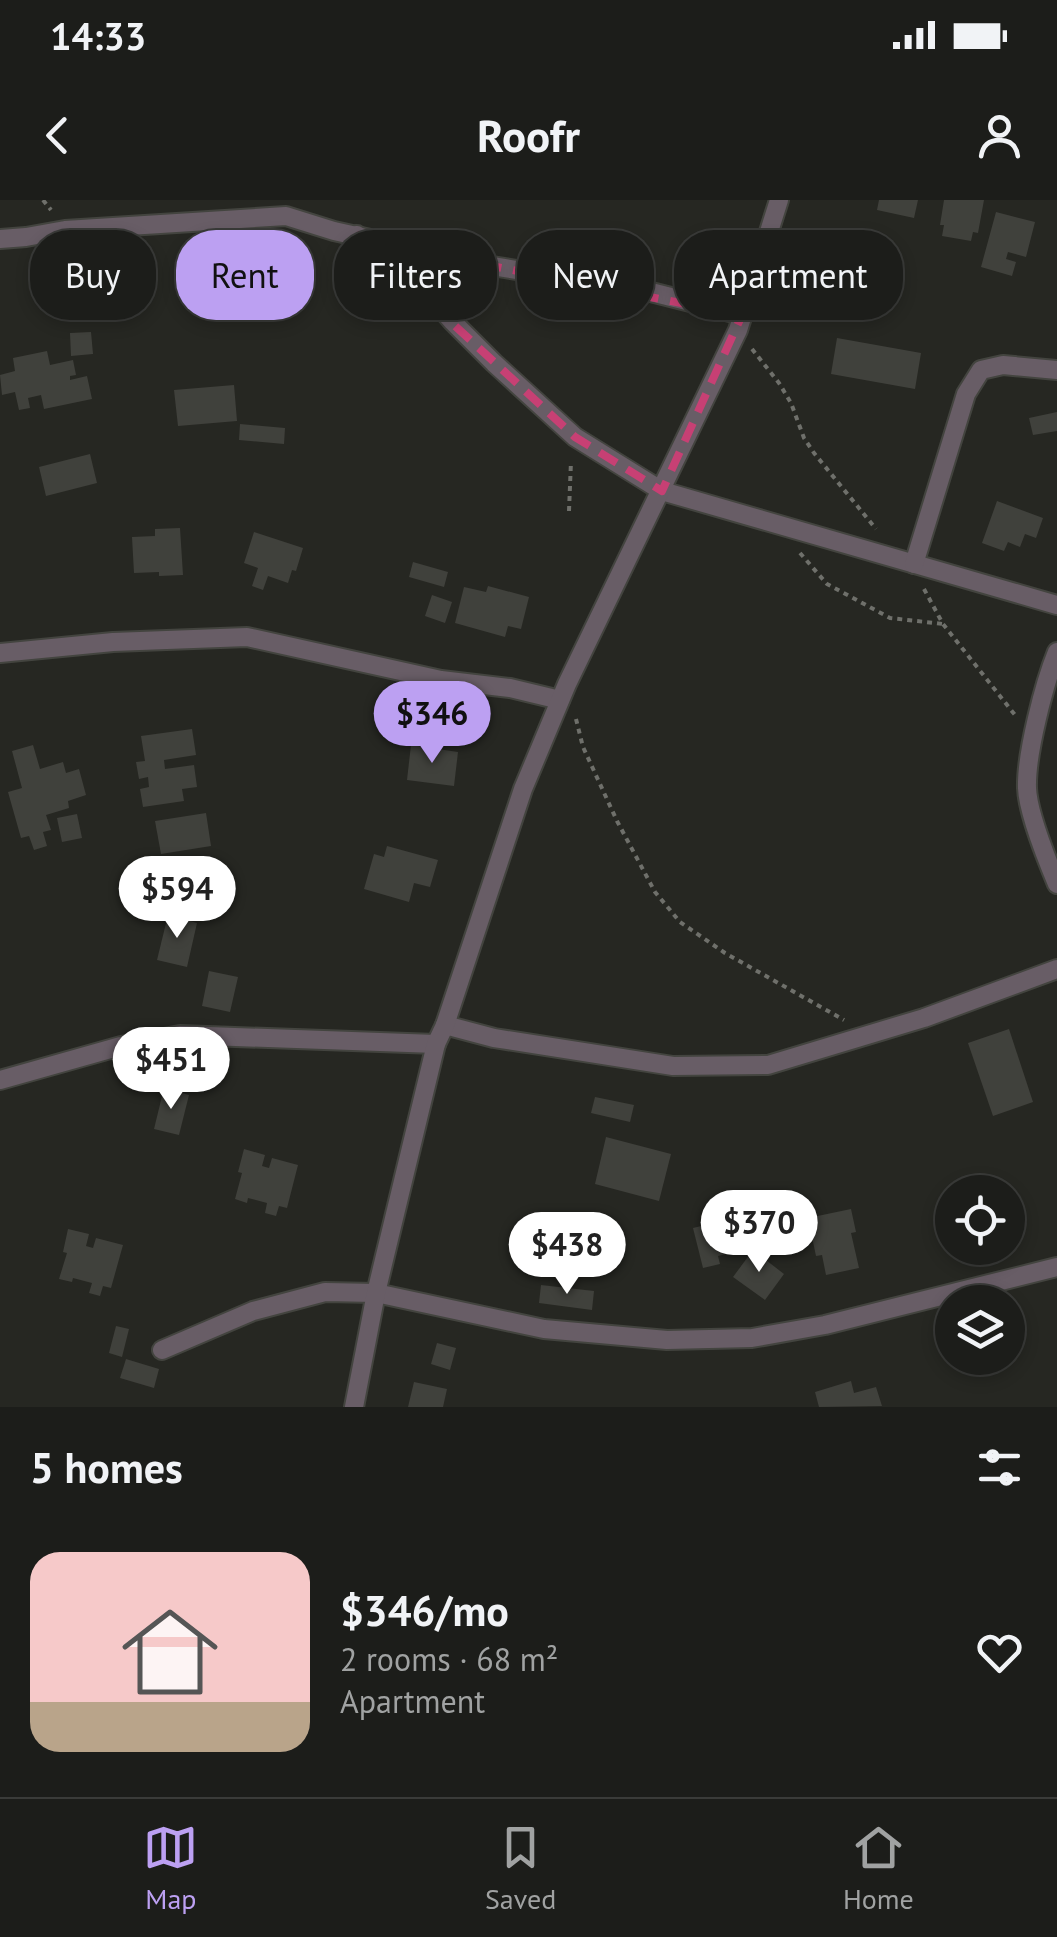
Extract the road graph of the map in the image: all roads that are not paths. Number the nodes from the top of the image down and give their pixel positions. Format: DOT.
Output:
graph roads {
  1 [pos="779,200"];
  2 [pos="290,208"];
  3 [pos="334,231"];
  4 [pos="0,238"];
  5 [pos="497,267"];
  6 [pos="451,320"];
  7 [pos="740,322"];
  8 [pos="1057,370"];
  9 [pos="662,491"];
  10 [pos="912,563"];
  11 [pos="1057,606"];
  12 [pos="1057,652"];
  13 [pos="0,653"];
  14 [pos="564,692"];
  15 [pos="1057,884"];
  16 [pos="1057,970"];
  17 [pos="445,1025"];
  18 [pos="436,1044"];
  19 [pos="0,1080"];
  20 [pos="1057,1267"];
  21 [pos="376,1294"];
  22 [pos="162,1350"];
  23 [pos="354,1407"];
  1 -- 7 [label="street"];
  2 -- 3 [label="street"];
  2 -- 4 [label="street"];
  5 -- 7 [label="street"];
  6 -- 9 [label="street"];
  7 -- 9 [label="street"];
  8 -- 10 [label="street"];
  9 -- 10 [label="street"];
  9 -- 14 [label="street"];
  10 -- 11 [label="street"];
  12 -- 15 [label="street"];
  13 -- 14 [label="street"];
  14 -- 17 [label="street"];
  16 -- 17 [label="street"];
  17 -- 18 [label="street"];
  18 -- 19 [label="street"];
  18 -- 21 [label="street"];
  20 -- 21 [label="street"];
  21 -- 22 [label="street"];
  21 -- 23 [label="street"];
}
